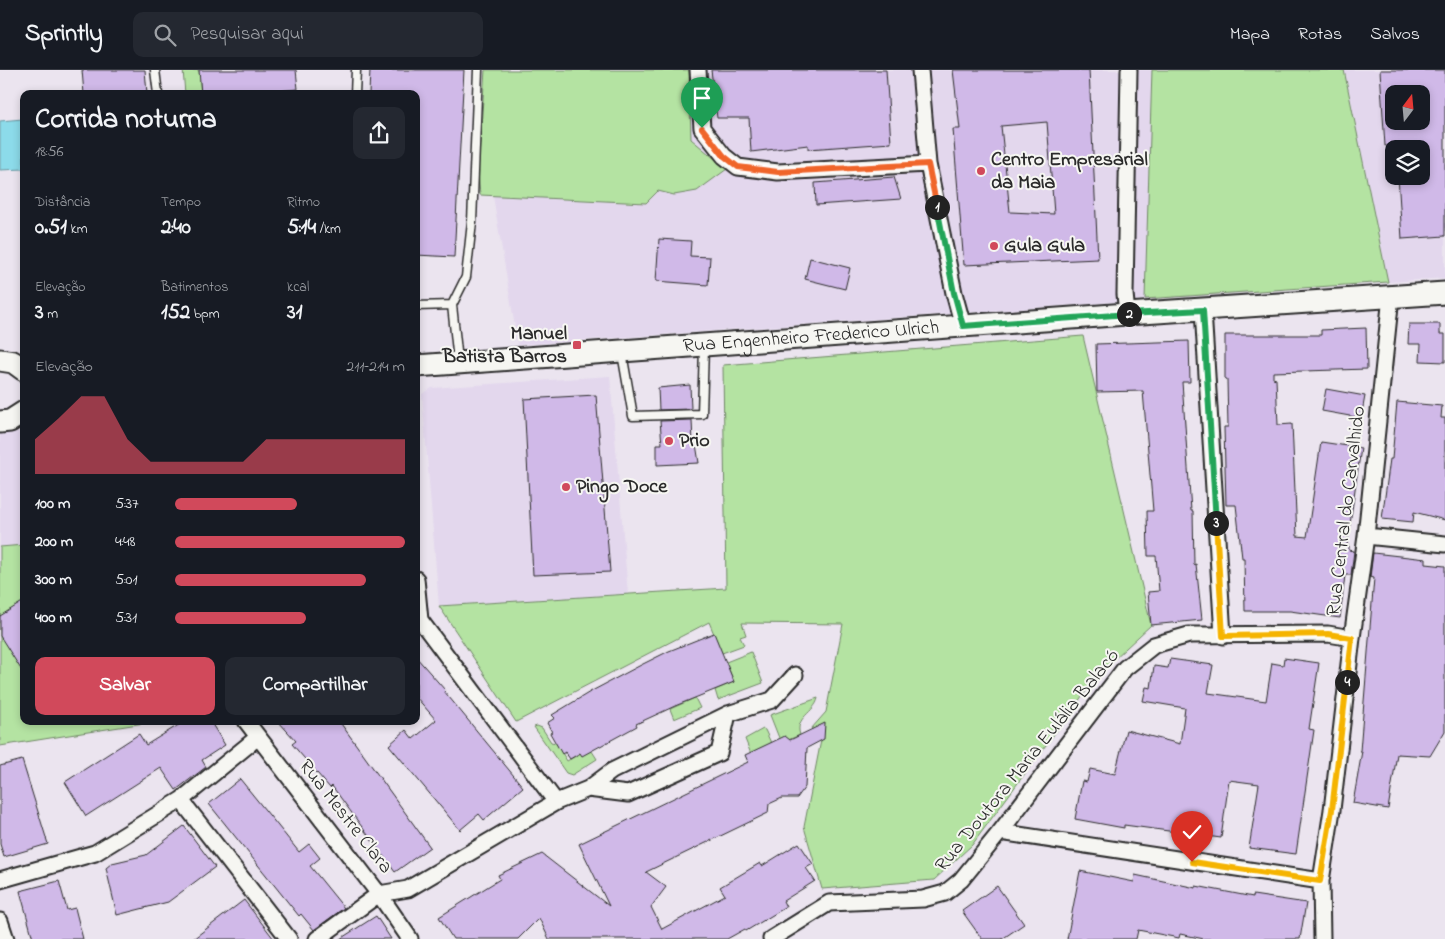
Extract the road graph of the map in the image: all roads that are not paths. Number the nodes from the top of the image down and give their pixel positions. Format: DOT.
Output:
graph roads {
  1 [pos="155,70"];
  2 [pos="356,70"];
  3 [pos="478,70"];
  4 [pos="698,70"];
  5 [pos="920,70"];
  6 [pos="1129,70"];
  7 [pos="158,90"];
  8 [pos="354,90"];
  9 [pos="928,164"];
  10 [pos="1445,293"];
  11 [pos="1391,296"];
  12 [pos="452,305"];
  13 [pos="420,306"];
  14 [pos="1203,310"];
  15 [pos="1127,314"];
  16 [pos="963,326"];
  17 [pos="704,345"];
  18 [pos="622,351"];
  19 [pos="0,360"];
  20 [pos="458,363"];
  21 [pos="420,366"];
  22 [pos="20,367"];
  23 [pos="20,414"];
  24 [pos="0,422"];
  25 [pos="1366,536"];
  26 [pos="1445,544"];
  27 [pos="420,620"];
  28 [pos="1223,636"];
  29 [pos="1352,638"];
  30 [pos="795,675"];
  31 [pos="728,714"];
  32 [pos="249,725"];
  33 [pos="258,737"];
  34 [pos="588,789"];
  35 [pos="181,800"];
  36 [pos="556,802"];
  37 [pos="1000,832"];
  38 [pos="0,880"];
  39 [pos="1320,881"];
  40 [pos="379,894"];
  41 [pos="0,921"];
  42 [pos="6,939"];
  43 [pos="289,939"];
  44 [pos="317,939"];
  45 [pos="410,939"];
  46 [pos="771,939"];
  47 [pos="1322,939"];
  1 -- 7 [label="lane"];
  2 -- 8 [label="lane"];
  3 -- 12 [label="lane"];
  4 -- 9 [label="street"];
  5 -- 9 [label="street"];
  6 -- 15 [label="street"];
  9 -- 16 [label="street"];
  10 -- 11 [label="main road, Rua Engenheiro Frederico Ulrich"];
  11 -- 14 [label="main road, Rua Engenheiro Frederico Ulrich"];
  11 -- 25 [label="street, Rua Central do Carvalhido"];
  12 -- 13 [label="lane"];
  12 -- 20 [label="lane"];
  14 -- 15 [label="main road, Rua Engenheiro Frederico Ulrich"];
  14 -- 28 [label="street"];
  15 -- 16 [label="main road, Rua Engenheiro Frederico Ulrich"];
  16 -- 17 [label="main road, Rua Engenheiro Frederico Ulrich"];
  17 -- 18 [label="main road, Rua Engenheiro Frederico Ulrich"];
  17 -- 18 [label="lane"];
  18 -- 20 [label="main road, Rua Engenheiro Frederico Ulrich"];
  19 -- 22 [label="main road"];
  20 -- 21 [label="main road, Rua Engenheiro Frederico Ulrich"];
  23 -- 24 [label="main road"];
  25 -- 26 [label="street"];
  25 -- 29 [label="street, Rua Central do Carvalhido"];
  27 -- 36 [label="street"];
  28 -- 29 [label="street, Rua Doutora Maria Eulália Balacó"];
  28 -- 37 [label="street, Rua Doutora Maria Eulália Balacó"];
  29 -- 39 [label="street, Rua Central do Carvalhido"];
  30 -- 31 [label="street"];
  31 -- 34 [label="street"];
  31 -- 34 [label="street"];
  32 -- 33 [label="street, Rua Mestre Clara"];
  33 -- 35 [label="street"];
  33 -- 40 [label="street, Rua Mestre Clara"];
  34 -- 36 [label="street"];
  35 -- 38 [label="street"];
  35 -- 43 [label="street"];
  36 -- 40 [label="street"];
  37 -- 39 [label="street"];
  37 -- 46 [label="street, Rua Doutora Maria Eulália Balacó"];
  39 -- 47 [label="street, Rua Central do Carvalhido"];
  40 -- 44 [label="street"];
  40 -- 45 [label="street, Rua Mestre Clara"];
  41 -- 42 [label="street"];
}
